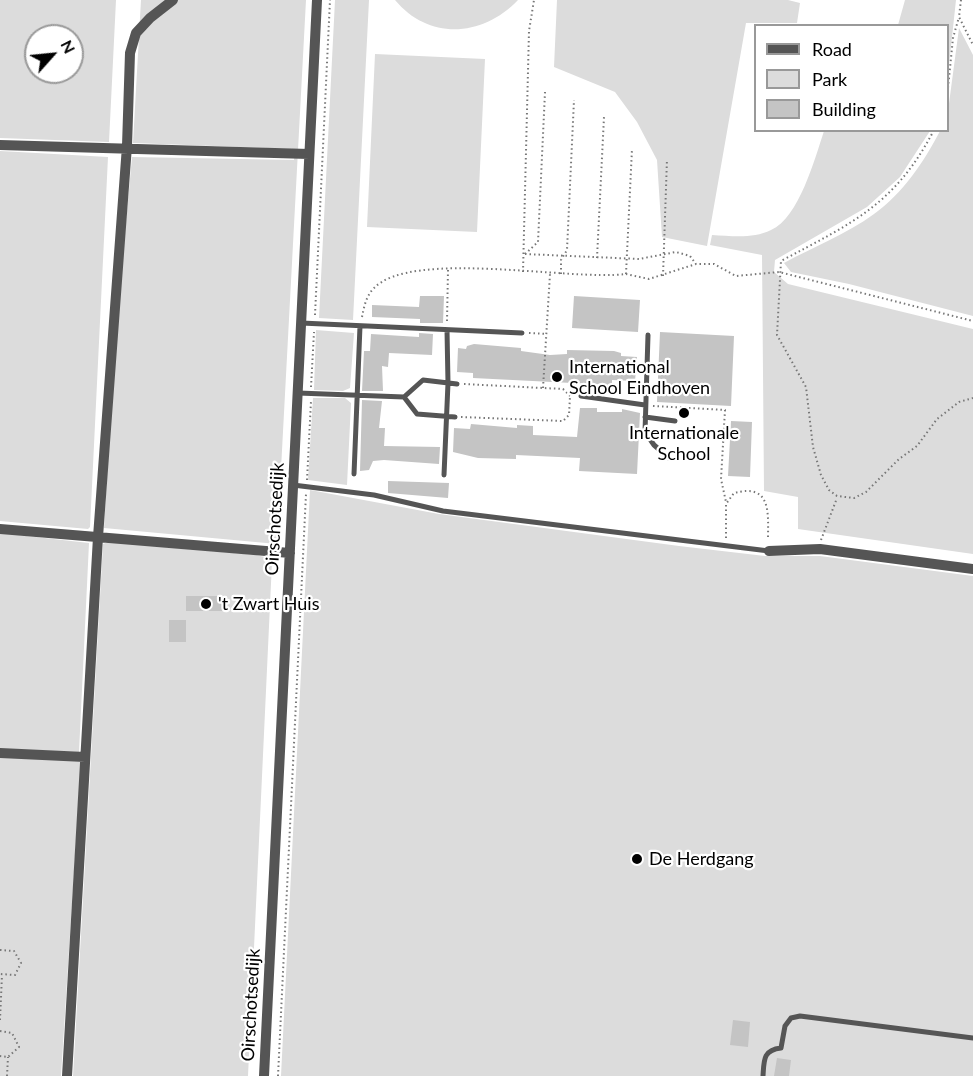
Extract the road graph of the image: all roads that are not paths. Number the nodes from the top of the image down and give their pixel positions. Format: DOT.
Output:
graph roads {
  1 [pos="173,0"];
  2 [pos="317,0"];
  3 [pos="0,145"];
  4 [pos="127,151"];
  5 [pos="309,154"];
  6 [pos="301,323"];
  7 [pos="360,326"];
  8 [pos="447,330"];
  9 [pos="522,333"];
  10 [pos="648,335"];
  11 [pos="448,383"];
  12 [pos="457,384"];
  13 [pos="298,393"];
  14 [pos="357,395"];
  15 [pos="581,396"];
  16 [pos="404,397"];
  17 [pos="645,405"];
  18 [pos="448,416"];
  19 [pos="455,417"];
  20 [pos="645,417"];
  21 [pos="675,421"];
  22 [pos="669,458"];
  23 [pos="354,474"];
  24 [pos="444,475"];
  25 [pos="293,485"];
  26 [pos="0,529"];
  27 [pos="98,537"];
  28 [pos="765,550"];
  29 [pos="290,553"];
  30 [pos="973,569"];
  31 [pos="0,753"];
  32 [pos="85,757"];
  33 [pos="973,1038"];
  34 [pos="67,1076"];
  35 [pos="264,1076"];
  36 [pos="763,1076"];
  1 -- 4 [label="street"];
  2 -- 5 [label="street, Oirschotsedijk"];
  3 -- 4 [label="street"];
  4 -- 5 [label="street"];
  4 -- 27 [label="street"];
  5 -- 6 [label="street, Oirschotsedijk"];
  6 -- 7 [label="lane"];
  6 -- 13 [label="street, Oirschotsedijk"];
  7 -- 8 [label="lane"];
  7 -- 14 [label="lane"];
  8 -- 9 [label="lane"];
  8 -- 11 [label="lane"];
  10 -- 17 [label="lane"];
  11 -- 12 [label="lane"];
  11 -- 16 [label="lane"];
  11 -- 18 [label="lane"];
  13 -- 14 [label="lane"];
  13 -- 25 [label="street, Oirschotsedijk"];
  14 -- 16 [label="lane"];
  14 -- 23 [label="lane"];
  15 -- 17 [label="lane"];
  16 -- 18 [label="lane"];
  17 -- 20 [label="lane"];
  18 -- 19 [label="lane"];
  18 -- 24 [label="lane"];
  20 -- 21 [label="lane"];
  20 -- 22 [label="lane"];
  25 -- 28 [label="lane"];
  25 -- 29 [label="street, Oirschotsedijk"];
  26 -- 27 [label="street"];
  27 -- 29 [label="street"];
  27 -- 32 [label="street"];
  28 -- 30 [label="street"];
  29 -- 35 [label="street, Oirschotsedijk"];
  31 -- 32 [label="street"];
  32 -- 34 [label="street"];
  33 -- 36 [label="lane"];
}
